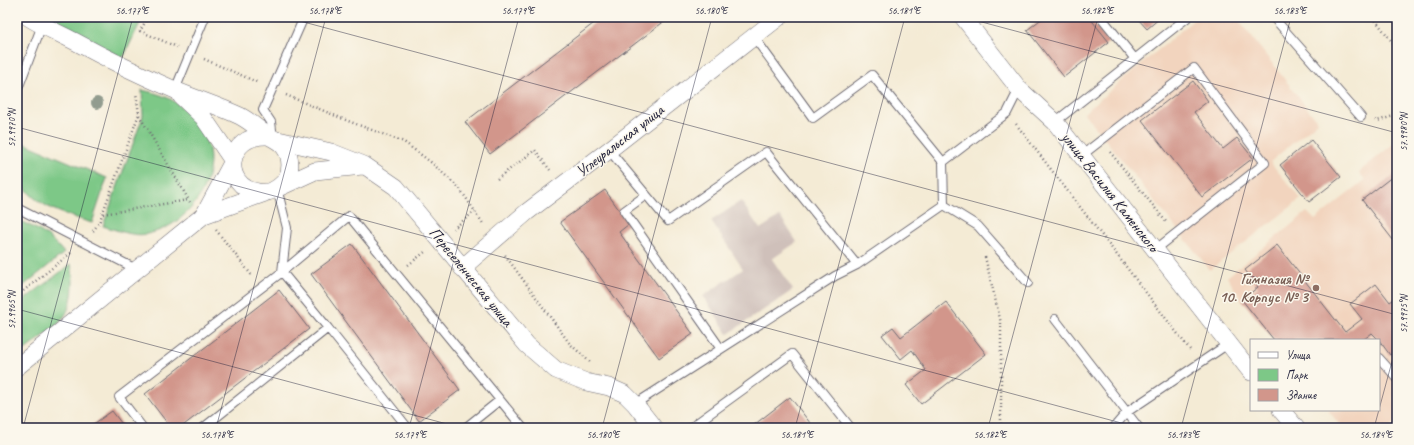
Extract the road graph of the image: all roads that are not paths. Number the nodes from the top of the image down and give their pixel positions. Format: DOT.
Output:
graph roads {
  1 [pos="205,17"];
  2 [pos="304,17"];
  3 [pos="780,17"];
  4 [pos="963,17"];
  5 [pos="1101,17"];
  6 [pos="1188,17"];
  7 [pos="1273,17"];
  8 [pos="35,21"];
  9 [pos="754,37"];
  10 [pos="1135,59"];
  11 [pos="19,86"];
  12 [pos="1019,89"];
  13 [pos="175,90"];
  14 [pos="1361,117"];
  15 [pos="1055,122"];
  16 [pos="273,138"];
  17 [pos="609,150"];
  18 [pos="1081,156"];
  19 [pos="233,161"];
  20 [pos="943,162"];
  21 [pos="364,166"];
  22 [pos="273,190"];
  23 [pos="646,195"];
  24 [pos="944,205"];
  25 [pos="17,208"];
  26 [pos="204,215"];
  27 [pos="1155,250"];
  28 [pos="857,265"];
  29 [pos="462,268"];
  30 [pos="136,270"];
  31 [pos="282,272"];
  32 [pos="1028,282"];
  33 [pos="1055,319"];
  34 [pos="328,328"];
  35 [pos="1228,344"];
  36 [pos="721,349"];
  37 [pos="1380,359"];
  38 [pos="17,367"];
  39 [pos="1250,371"];
  40 [pos="1397,378"];
  41 [pos="500,400"];
  42 [pos="635,404"];
  43 [pos="1282,411"];
  44 [pos="1127,412"];
  45 [pos="1115,426"];
  46 [pos="143,428"];
  47 [pos="203,428"];
  48 [pos="408,428"];
  49 [pos="465,428"];
  50 [pos="523,428"];
  51 [pos="654,428"];
  52 [pos="690,428"];
  53 [pos="851,428"];
  54 [pos="1139,428"];
  55 [pos="1296,428"];
  1 -- 13 [label="lane"];
  2 -- 16 [label="lane"];
  3 -- 9 [label="street, Углеуральская улица"];
  4 -- 12 [label="street, улица Василия Каменского"];
  5 -- 10 [label="lane"];
  6 -- 10 [label="lane"];
  7 -- 14 [label="lane"];
  8 -- 11 [label="lane"];
  8 -- 13 [label="street, Переселенческая улица"];
  9 -- 17 [label="street, Углеуральская улица"];
  9 -- 20 [label="lane"];
  10 -- 15 [label="lane"];
  12 -- 15 [label="street, улица Василия Каменского"];
  12 -- 20 [label="lane"];
  13 -- 16 [label="street, Переселенческая улица"];
  13 -- 19 [label="street, Переселенческая улица"];
  15 -- 18 [label="street, улица Василия Каменского"];
  16 -- 19 [label="street, Переселенческая улица"];
  16 -- 21 [label="street, Переселенческая улица"];
  16 -- 22 [label="street, Переселенческая улица"];
  17 -- 23 [label="lane"];
  17 -- 29 [label="street, Углеуральская улица"];
  18 -- 27 [label="street, улица Василия Каменского"];
  18 -- 27 [label="lane"];
  19 -- 22 [label="street, Переселенческая улица"];
  19 -- 26 [label="street"];
  20 -- 24 [label="lane"];
  21 -- 22 [label="street"];
  21 -- 29 [label="street, Переселенческая улица"];
  22 -- 26 [label="street"];
  22 -- 31 [label="lane"];
  23 -- 28 [label="lane"];
  23 -- 36 [label="lane"];
  24 -- 28 [label="lane"];
  24 -- 32 [label="lane"];
  25 -- 30 [label="lane"];
  26 -- 30 [label="street"];
  27 -- 35 [label="street, улица Василия Каменского"];
  28 -- 36 [label="lane"];
  29 -- 42 [label="street, Переселенческая улица"];
  30 -- 38 [label="street"];
  31 -- 34 [label="lane"];
  31 -- 41 [label="lane"];
  31 -- 46 [label="lane"];
  33 -- 44 [label="lane"];
  34 -- 47 [label="lane"];
  34 -- 48 [label="lane"];
  35 -- 39 [label="street, улица Василия Каменского"];
  35 -- 44 [label="lane"];
  36 -- 42 [label="lane"];
  37 -- 40 [label="lane"];
  41 -- 49 [label="lane"];
  41 -- 50 [label="lane"];
  42 -- 51 [label="street, Переселенческая улица"];
  43 -- 55 [label="street"];
  44 -- 45 [label="lane"];
  44 -- 54 [label="lane"];
  52 -- 53 [label="lane"];
}
